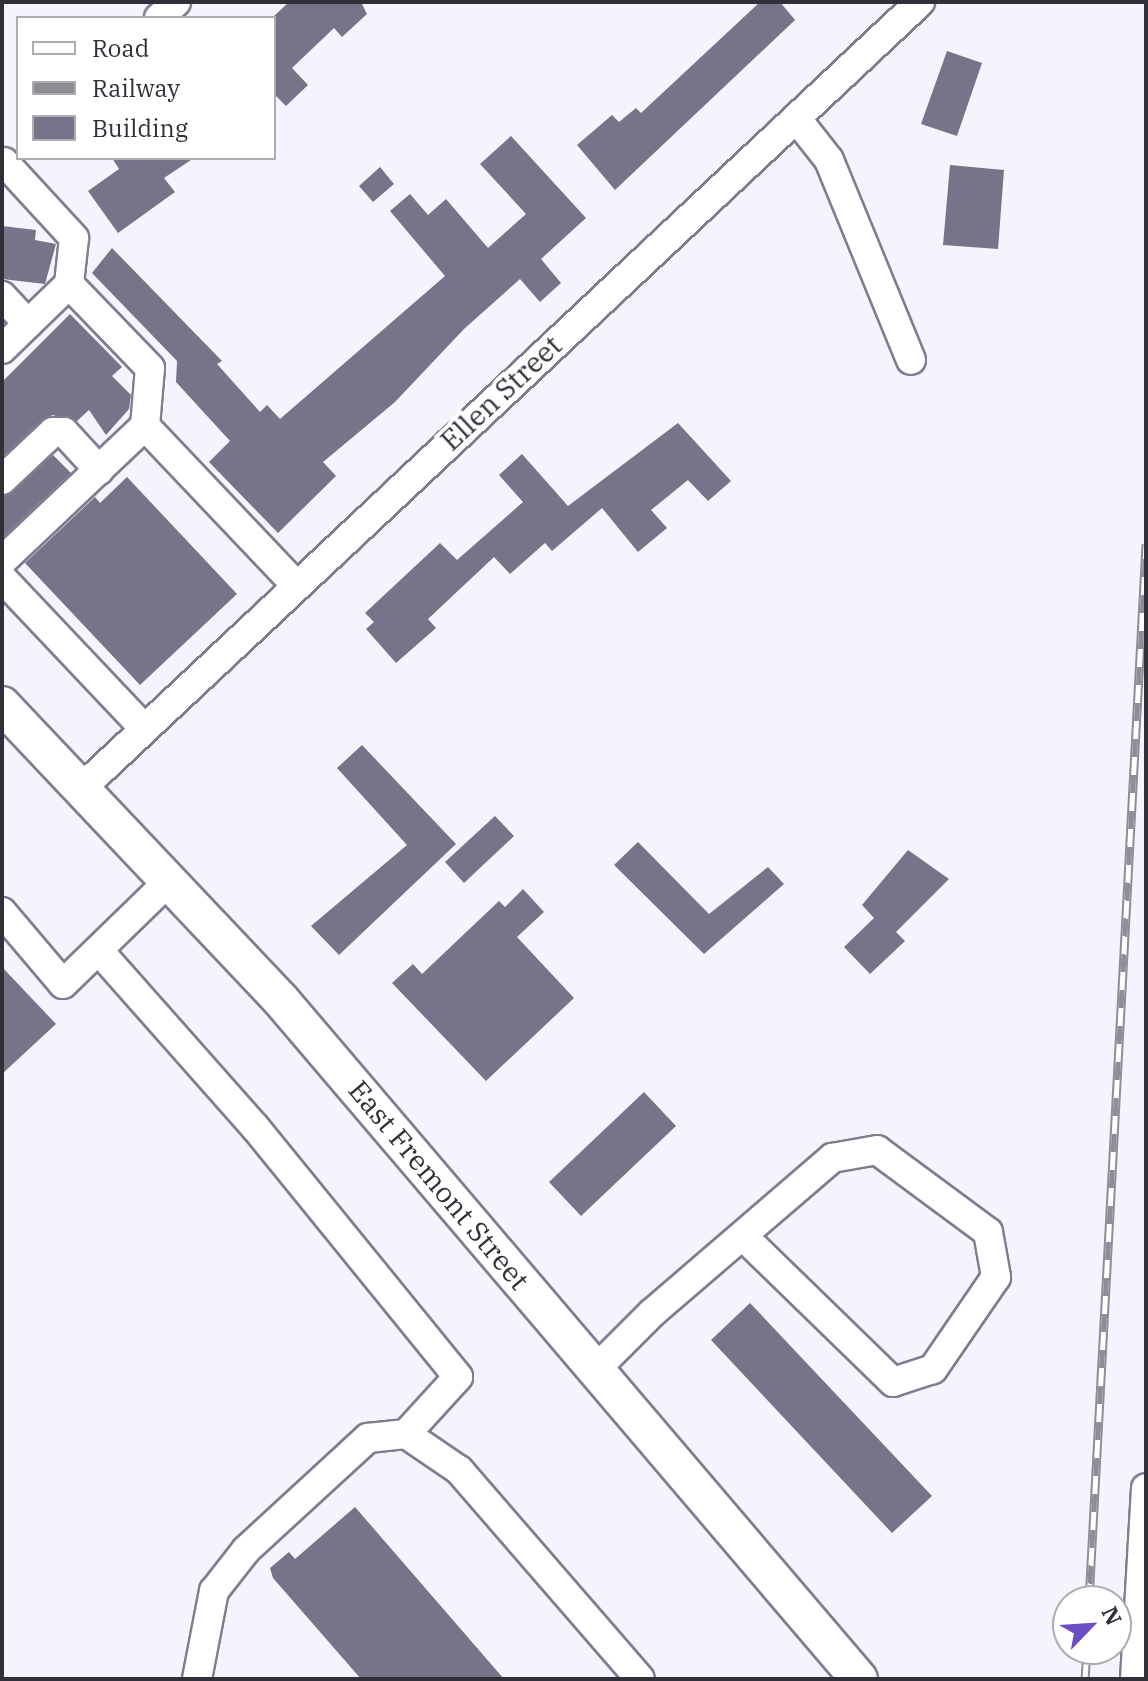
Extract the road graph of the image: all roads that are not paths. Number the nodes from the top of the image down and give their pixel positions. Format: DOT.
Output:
graph roads {
  1 [pos="176,2"];
  2 [pos="920,2"];
  3 [pos="161,16"];
  4 [pos="796,118"];
  5 [pos="8,158"];
  6 [pos="69,284"];
  7 [pos="2,296"];
  8 [pos="28,324"];
  9 [pos="2,349"];
  10 [pos="911,360"];
  11 [pos="145,426"];
  12 [pos="99,470"];
  13 [pos="2,480"];
  14 [pos="2,561"];
  15 [pos="2,578"];
  16 [pos="296,585"];
  17 [pos="2,705"];
  18 [pos="144,728"];
  19 [pos="84,786"];
  20 [pos="171,879"];
  21 [pos="2,912"];
  22 [pos="100,952"];
  23 [pos="743,1236"];
  24 [pos="593,1372"];
  25 [pos="406,1434"];
  26 [pos="1146,1488"];
  27 [pos="729,1533"];
  28 [pos="197,1679"];
  29 [pos="640,1679"];
  30 [pos="827,1679"];
  31 [pos="859,1679"];
  32 [pos="1135,1679"];
  1 -- 3 [label="street"];
  2 -- 4 [label="street, Ellen Street"];
  4 -- 10 [label="street"];
  4 -- 16 [label="street, Ellen Street"];
  5 -- 6 [label="street"];
  6 -- 8 [label="street"];
  6 -- 11 [label="street"];
  7 -- 8 [label="street"];
  8 -- 9 [label="street"];
  11 -- 12 [label="street"];
  11 -- 16 [label="street"];
  12 -- 13 [label="street"];
  12 -- 14 [label="street"];
  15 -- 18 [label="street"];
  16 -- 18 [label="street, Ellen Street"];
  17 -- 19 [label="main road, East Fremont Street"];
  18 -- 19 [label="street, Ellen Street"];
  19 -- 20 [label="main road, East Fremont Street"];
  20 -- 22 [label="street"];
  20 -- 24 [label="main road, East Fremont Street"];
  21 -- 22 [label="street"];
  22 -- 25 [label="street"];
  23 -- 23 [label="street"];
  23 -- 24 [label="street"];
  24 -- 27 [label="main road, East Fremont Street"];
  25 -- 28 [label="street"];
  25 -- 29 [label="street"];
  26 -- 32 [label="street"];
  27 -- 30 [label="main road"];
  27 -- 31 [label="main road, East Fremont Street"];
}
